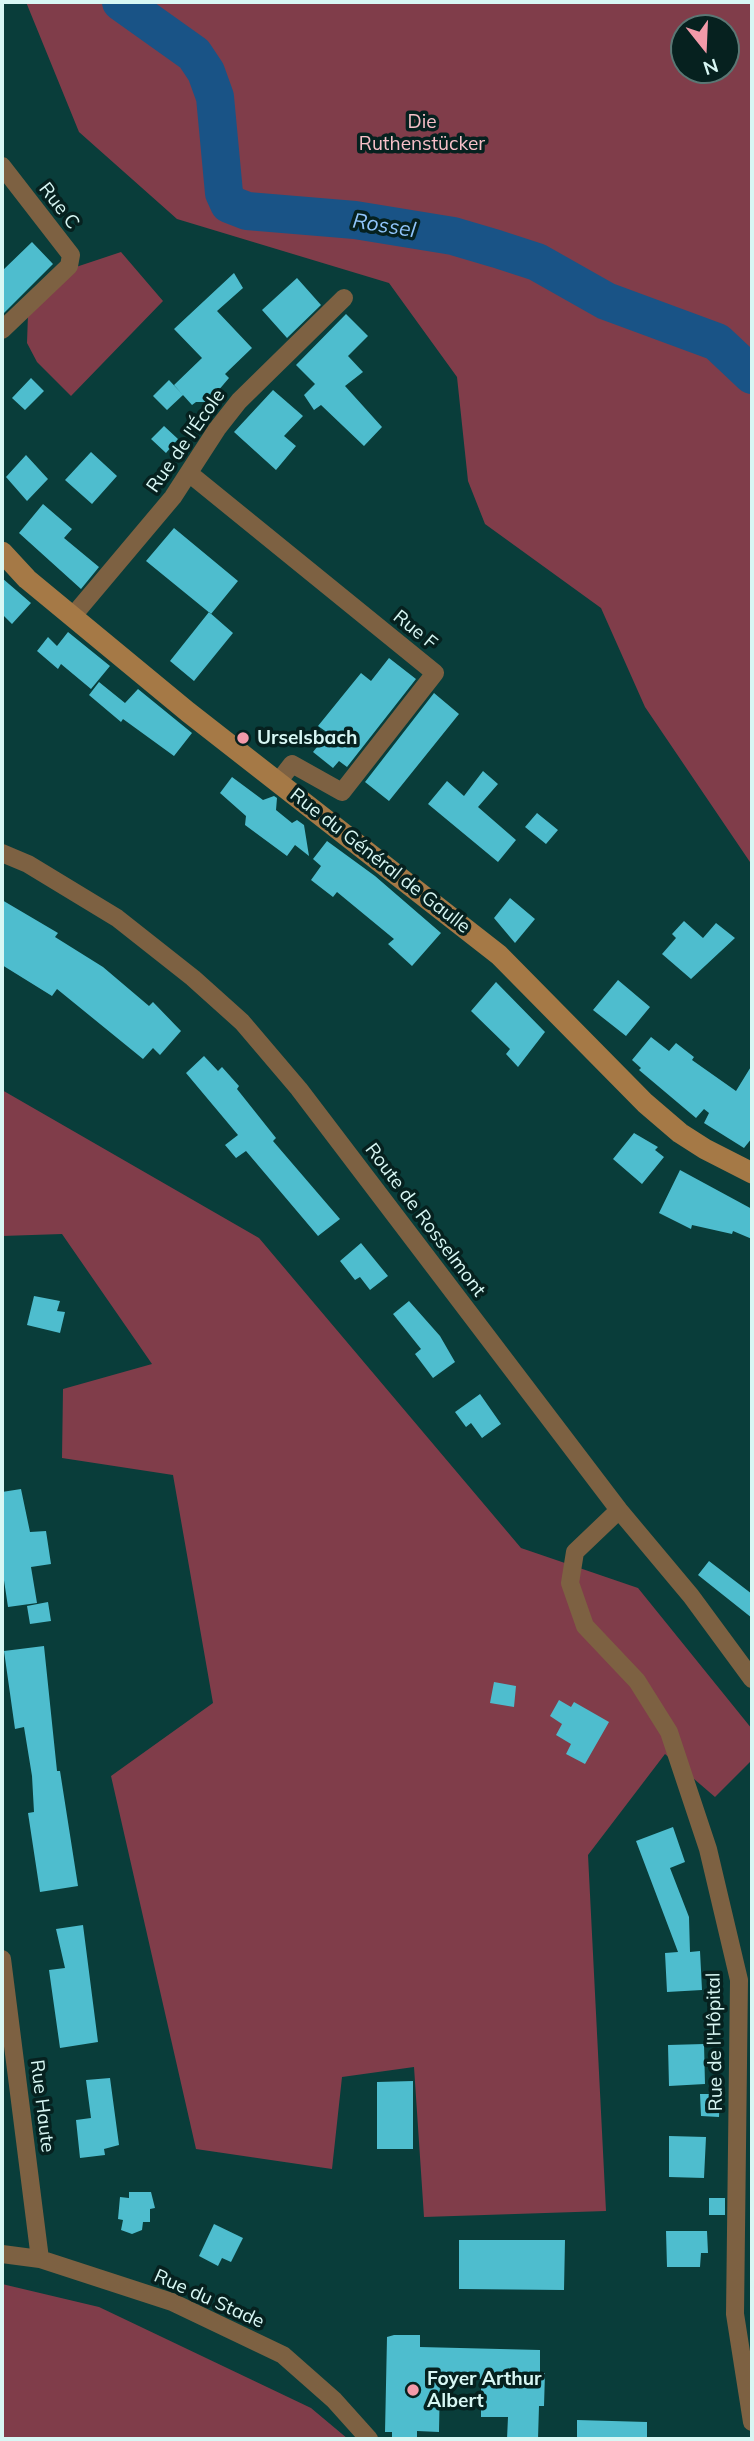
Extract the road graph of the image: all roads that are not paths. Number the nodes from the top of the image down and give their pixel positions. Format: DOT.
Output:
graph roads {
  1 [pos="2,166"];
  2 [pos="344,298"];
  3 [pos="2,330"];
  4 [pos="190,474"];
  5 [pos="2,552"];
  6 [pos="72,617"];
  7 [pos="278,782"];
  8 [pos="2,853"];
  9 [pos="752,1173"];
  10 [pos="619,1510"];
  11 [pos="752,1679"];
  12 [pos="2,1959"];
  13 [pos="2,2254"];
  14 [pos="40,2259"];
  15 [pos="752,2422"];
  16 [pos="369,2439"];
  1 -- 3 [label="street, Rue C"];
  2 -- 4 [label="street, Rue de l'École"];
  4 -- 6 [label="street, Rue de l'École"];
  4 -- 7 [label="street, Rue F"];
  5 -- 6 [label="main road, Rue du Général de Gaulle"];
  6 -- 7 [label="main road, Rue du Général de Gaulle"];
  7 -- 9 [label="main road, Rue du Général de Gaulle"];
  8 -- 10 [label="street, Route de Rosselmont"];
  10 -- 11 [label="street, Route de Rosselmont"];
  10 -- 15 [label="street, Rue de l'Hôpital"];
  12 -- 14 [label="street, Rue Haute"];
  13 -- 14 [label="street, Rue du Stade"];
  14 -- 16 [label="street, Rue du Stade"];
}
